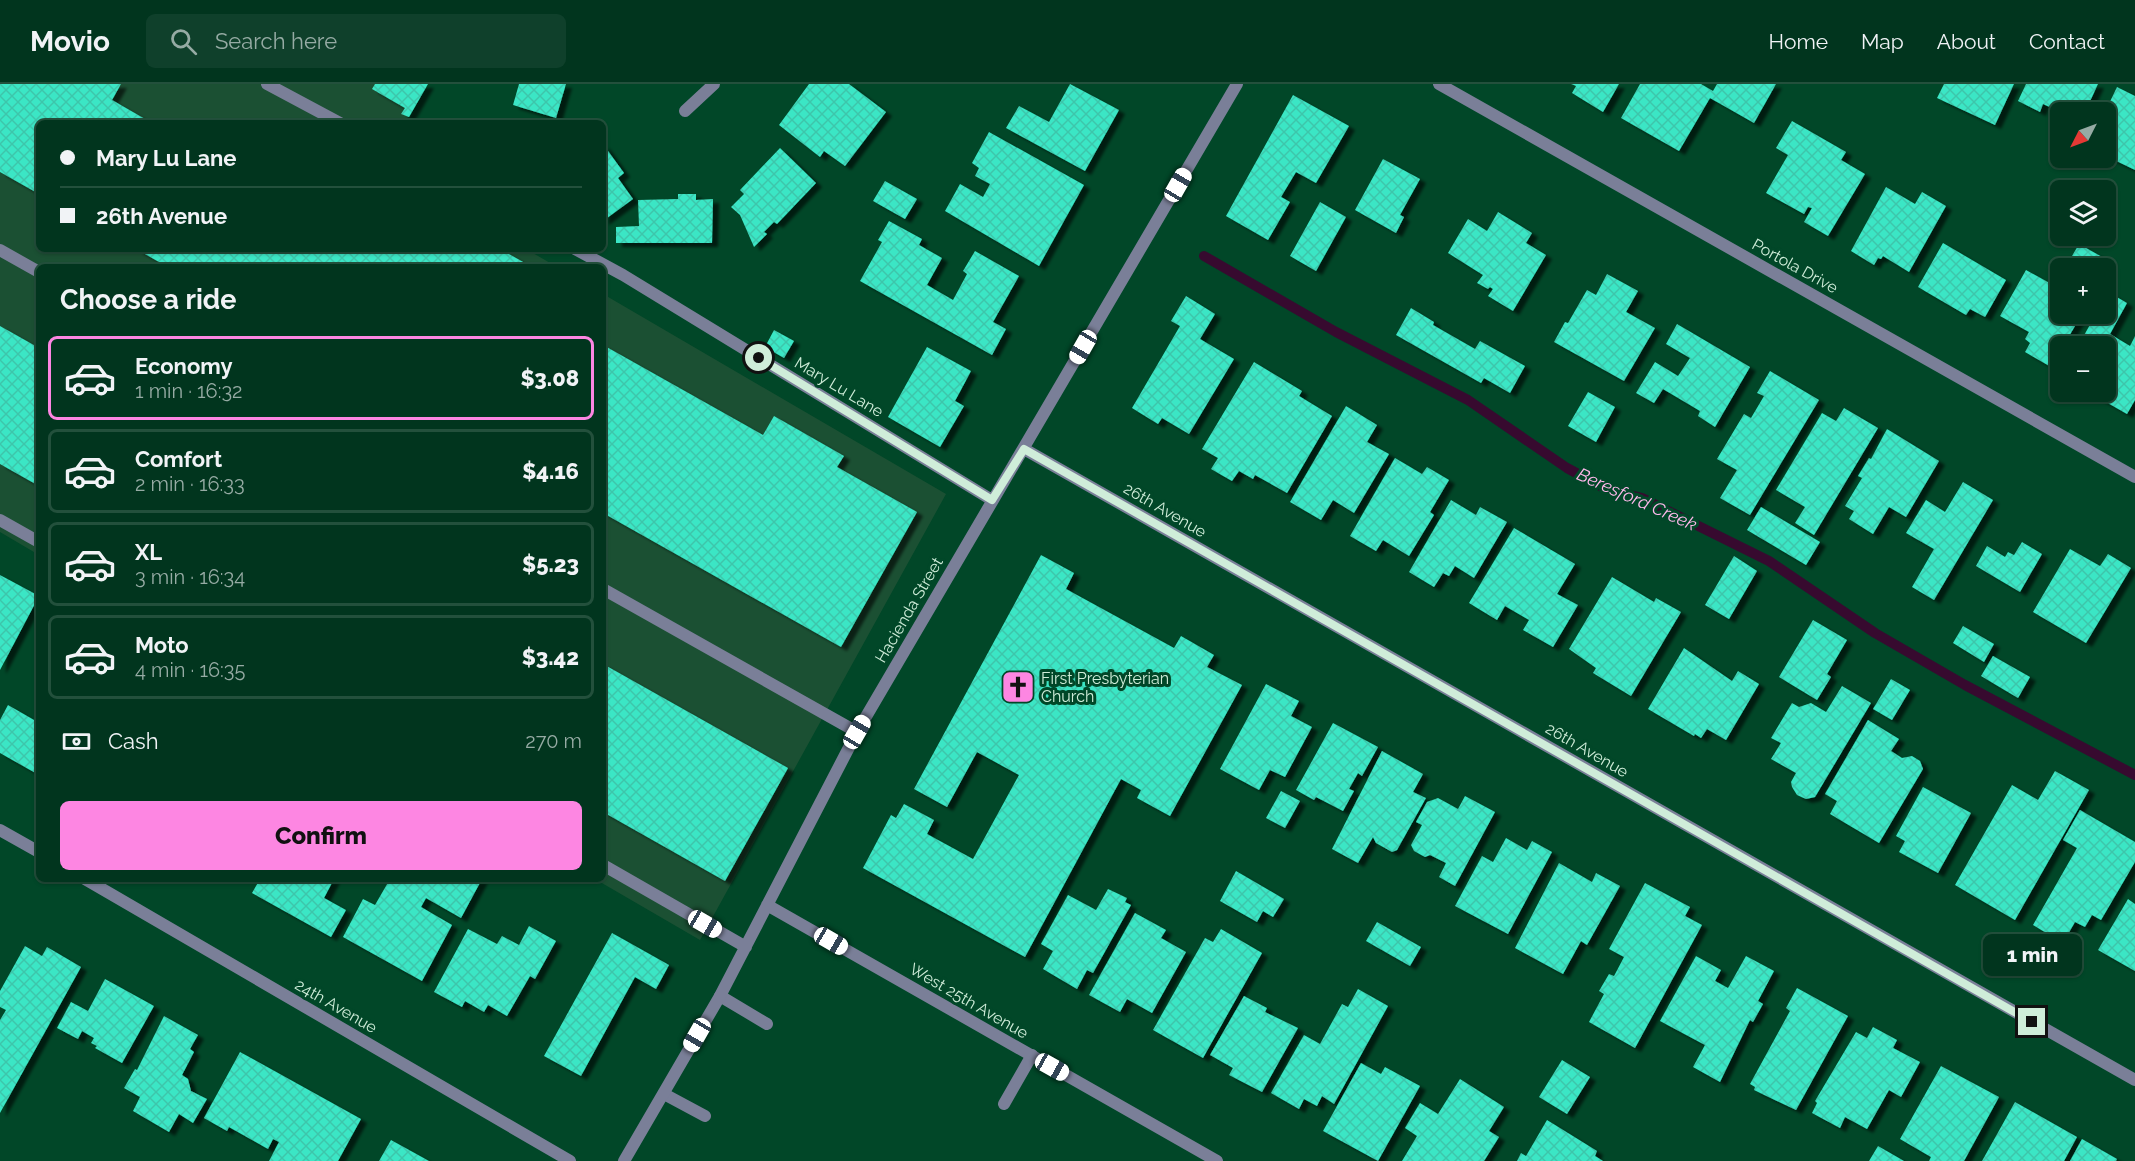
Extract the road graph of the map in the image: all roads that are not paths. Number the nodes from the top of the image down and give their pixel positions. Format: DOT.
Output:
graph roads {
  1 [pos="267,84"];
  2 [pos="714,84"];
  3 [pos="1237,84"];
  4 [pos="1439,84"];
  5 [pos="685,111"];
  6 [pos="334,120"];
  7 [pos="0,250"];
  8 [pos="581,252"];
  9 [pos="603,264"];
  10 [pos="606,266"];
  11 [pos="36,270"];
  12 [pos="1024,449"];
  13 [pos="2135,477"];
  14 [pos="992,500"];
  15 [pos="0,520"];
  16 [pos="36,540"];
  17 [pos="606,591"];
  18 [pos="857,732"];
  19 [pos="0,830"];
  20 [pos="36,850"];
  21 [pos="606,867"];
  22 [pos="90,882"];
  23 [pos="767,905"];
  24 [pos="746,947"];
  25 [pos="720,996"];
  26 [pos="767,1024"];
  27 [pos="1032,1055"];
  28 [pos="2135,1080"];
  29 [pos="664,1094"];
  30 [pos="1004,1104"];
  31 [pos="705,1116"];
  32 [pos="570,1161"];
  33 [pos="624,1161"];
  34 [pos="1217,1161"];
  1 -- 6 [label="street"];
  2 -- 5 [label="street"];
  3 -- 12 [label="street, Hacienda Street"];
  4 -- 13 [label="street, Portola Drive"];
  7 -- 11 [label="street"];
  8 -- 9 [label="street, Mary Lu Lane"];
  10 -- 14 [label="street, Mary Lu Lane"];
  12 -- 14 [label="street, Hacienda Street"];
  12 -- 28 [label="street, 26th Avenue"];
  14 -- 18 [label="street, Hacienda Street"];
  15 -- 16 [label="street"];
  17 -- 18 [label="street"];
  18 -- 23 [label="street, Hacienda Street"];
  19 -- 20 [label="street"];
  21 -- 24 [label="street"];
  22 -- 32 [label="street, 24th Avenue"];
  23 -- 24 [label="street, Hacienda Street"];
  23 -- 27 [label="street, West 25th Avenue"];
  24 -- 25 [label="street, Hacienda Street"];
  25 -- 26 [label="street"];
  25 -- 29 [label="street, Hacienda Street"];
  27 -- 30 [label="street"];
  27 -- 34 [label="street, West 25th Avenue"];
  29 -- 31 [label="street"];
  29 -- 33 [label="street, Hacienda Street"];
}
